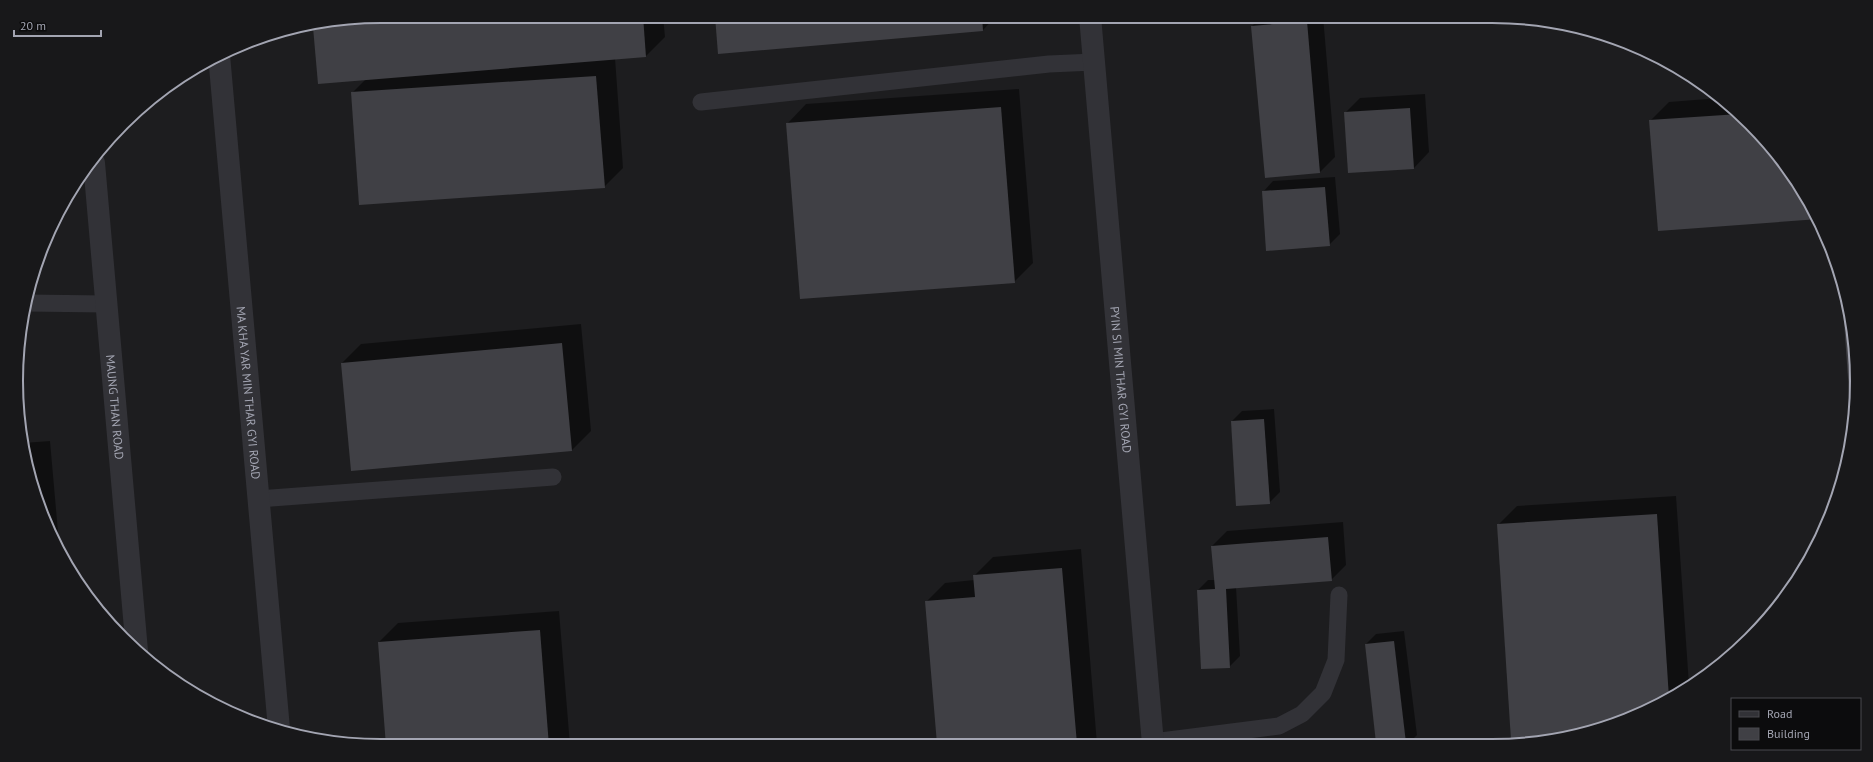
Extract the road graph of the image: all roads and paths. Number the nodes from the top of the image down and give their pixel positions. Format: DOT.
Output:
graph roads {
  1 [pos="1091,23"];
  2 [pos="220,62"];
  3 [pos="1094,62"];
  4 [pos="701,102"];
  5 [pos="94,167"];
  6 [pos="32,303"];
  7 [pos="106,304"];
  8 [pos="553,477"];
  9 [pos="258,499"];
  10 [pos="1339,595"];
  11 [pos="136,642"];
  12 [pos="278,724"];
  13 [pos="1153,739"];
  14 [pos="1183,739"];
  1 -- 3 [label="street, PYIN SI MIN THAR GYI ROAD"];
  2 -- 9 [label="street, MA KHA YAR MIN THAR GYI ROAD"];
  3 -- 4 [label="lane"];
  3 -- 13 [label="street, PYIN SI MIN THAR GYI ROAD"];
  5 -- 7 [label="street, MAUNG THAN ROAD"];
  6 -- 7 [label="lane"];
  7 -- 11 [label="street, MAUNG THAN ROAD"];
  8 -- 9 [label="lane"];
  9 -- 12 [label="street, MA KHA YAR MIN THAR GYI ROAD"];
  10 -- 14 [label="lane"];
}
